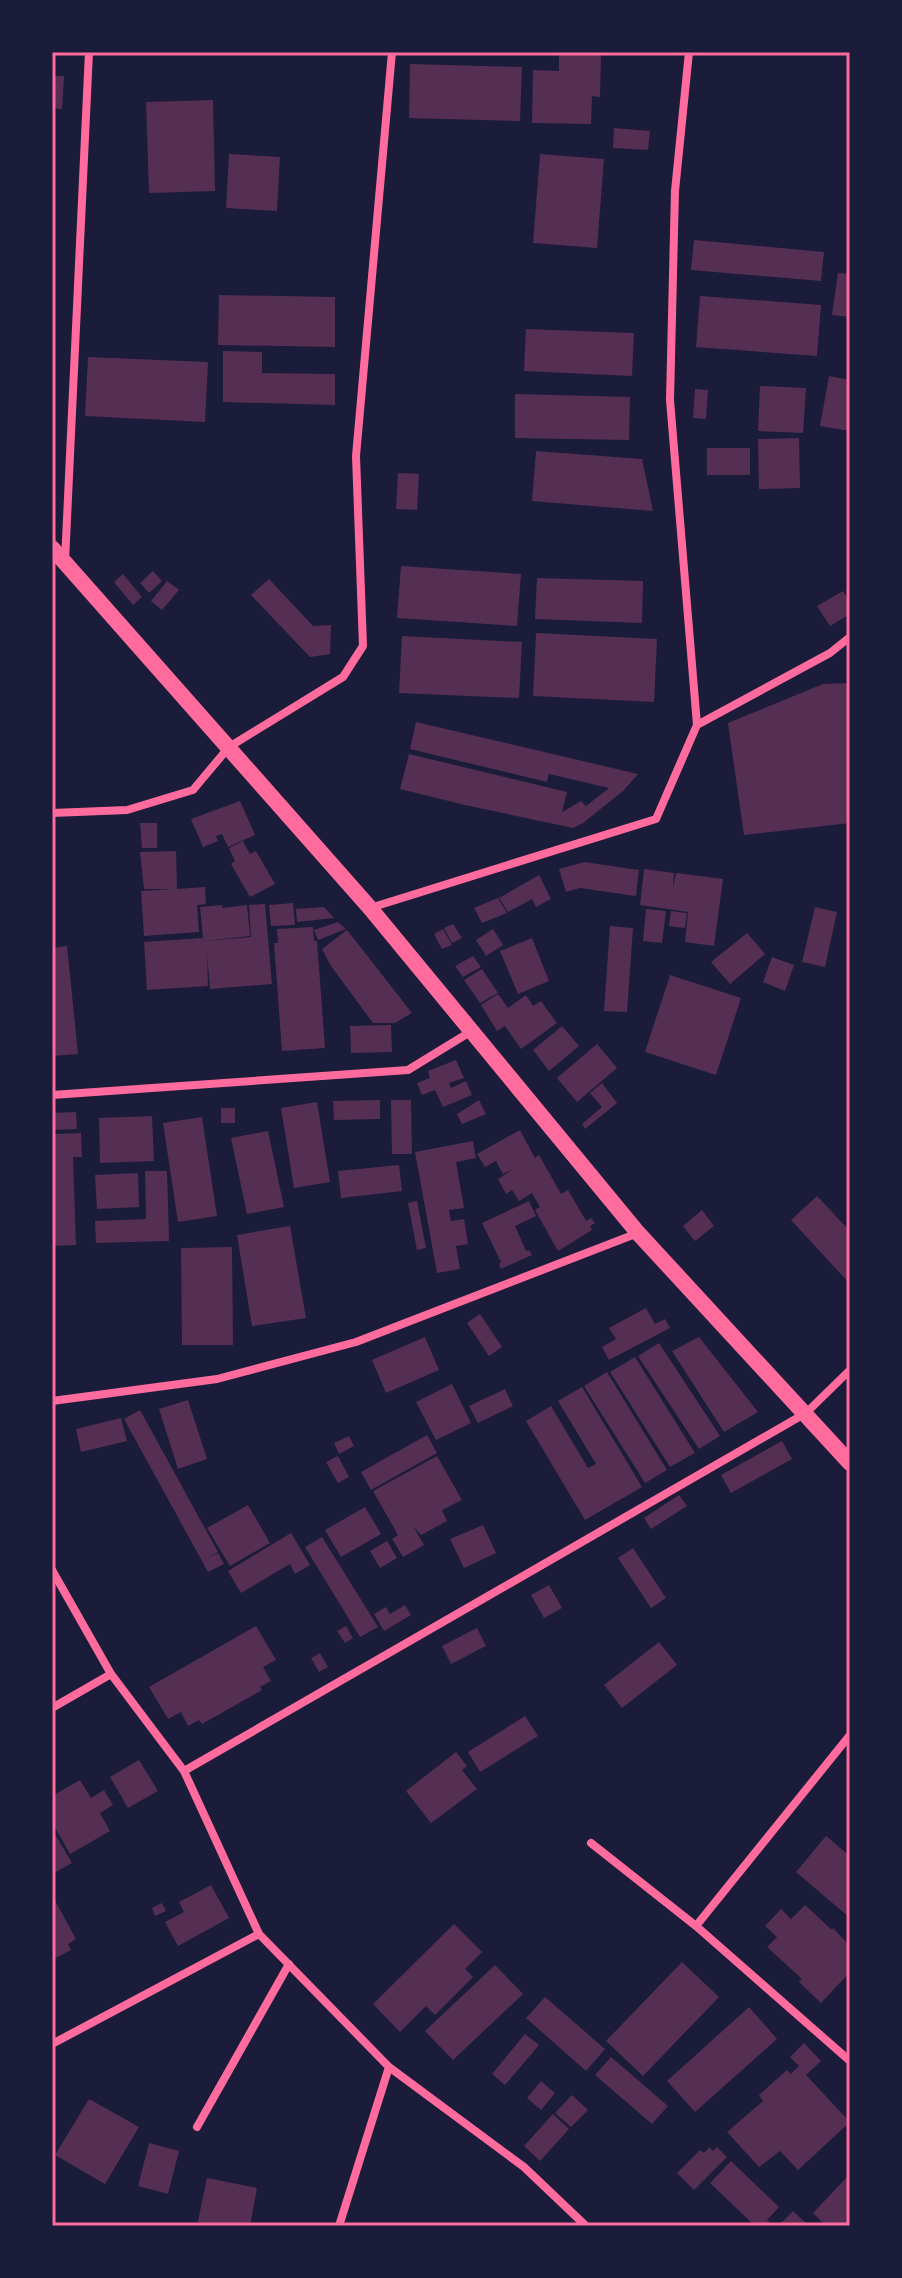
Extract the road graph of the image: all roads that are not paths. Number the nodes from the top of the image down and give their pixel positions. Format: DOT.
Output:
graph roads {
  1 [pos="89,52"];
  2 [pos="392,52"];
  3 [pos="689,52"];
  4 [pos="52,548"];
  5 [pos="65,562"];
  6 [pos="850,637"];
  7 [pos="697,725"];
  8 [pos="229,747"];
  9 [pos="52,813"];
  10 [pos="370,908"];
  11 [pos="470,1032"];
  12 [pos="52,1095"];
  13 [pos="638,1233"];
  14 [pos="850,1370"];
  15 [pos="52,1401"];
  16 [pos="806,1413"];
  17 [pos="850,1463"];
  18 [pos="52,1570"];
  19 [pos="111,1674"];
  20 [pos="52,1708"];
  21 [pos="850,1735"];
  22 [pos="184,1771"];
  23 [pos="591,1843"];
  24 [pos="696,1926"];
  25 [pos="259,1934"];
  26 [pos="289,1964"];
  27 [pos="52,2044"];
  28 [pos="850,2061"];
  29 [pos="389,2067"];
  30 [pos="197,2127"];
  31 [pos="339,2226"];
  32 [pos="586,2226"];
  1 -- 5 [label="street"];
  2 -- 8 [label="street"];
  3 -- 7 [label="street"];
  4 -- 5 [label="main road"];
  5 -- 8 [label="main road"];
  6 -- 7 [label="street"];
  7 -- 10 [label="street"];
  8 -- 9 [label="street"];
  8 -- 10 [label="main road"];
  10 -- 11 [label="main road"];
  11 -- 12 [label="street"];
  11 -- 13 [label="main road"];
  13 -- 15 [label="street"];
  13 -- 16 [label="main road"];
  14 -- 16 [label="street"];
  16 -- 17 [label="main road"];
  16 -- 22 [label="street"];
  18 -- 19 [label="street"];
  19 -- 20 [label="street"];
  19 -- 22 [label="street"];
  21 -- 24 [label="street"];
  22 -- 25 [label="street"];
  23 -- 24 [label="street"];
  24 -- 28 [label="street"];
  25 -- 26 [label="street"];
  25 -- 27 [label="street"];
  26 -- 29 [label="street"];
  26 -- 30 [label="street"];
  29 -- 31 [label="street"];
  29 -- 32 [label="street"];
}
